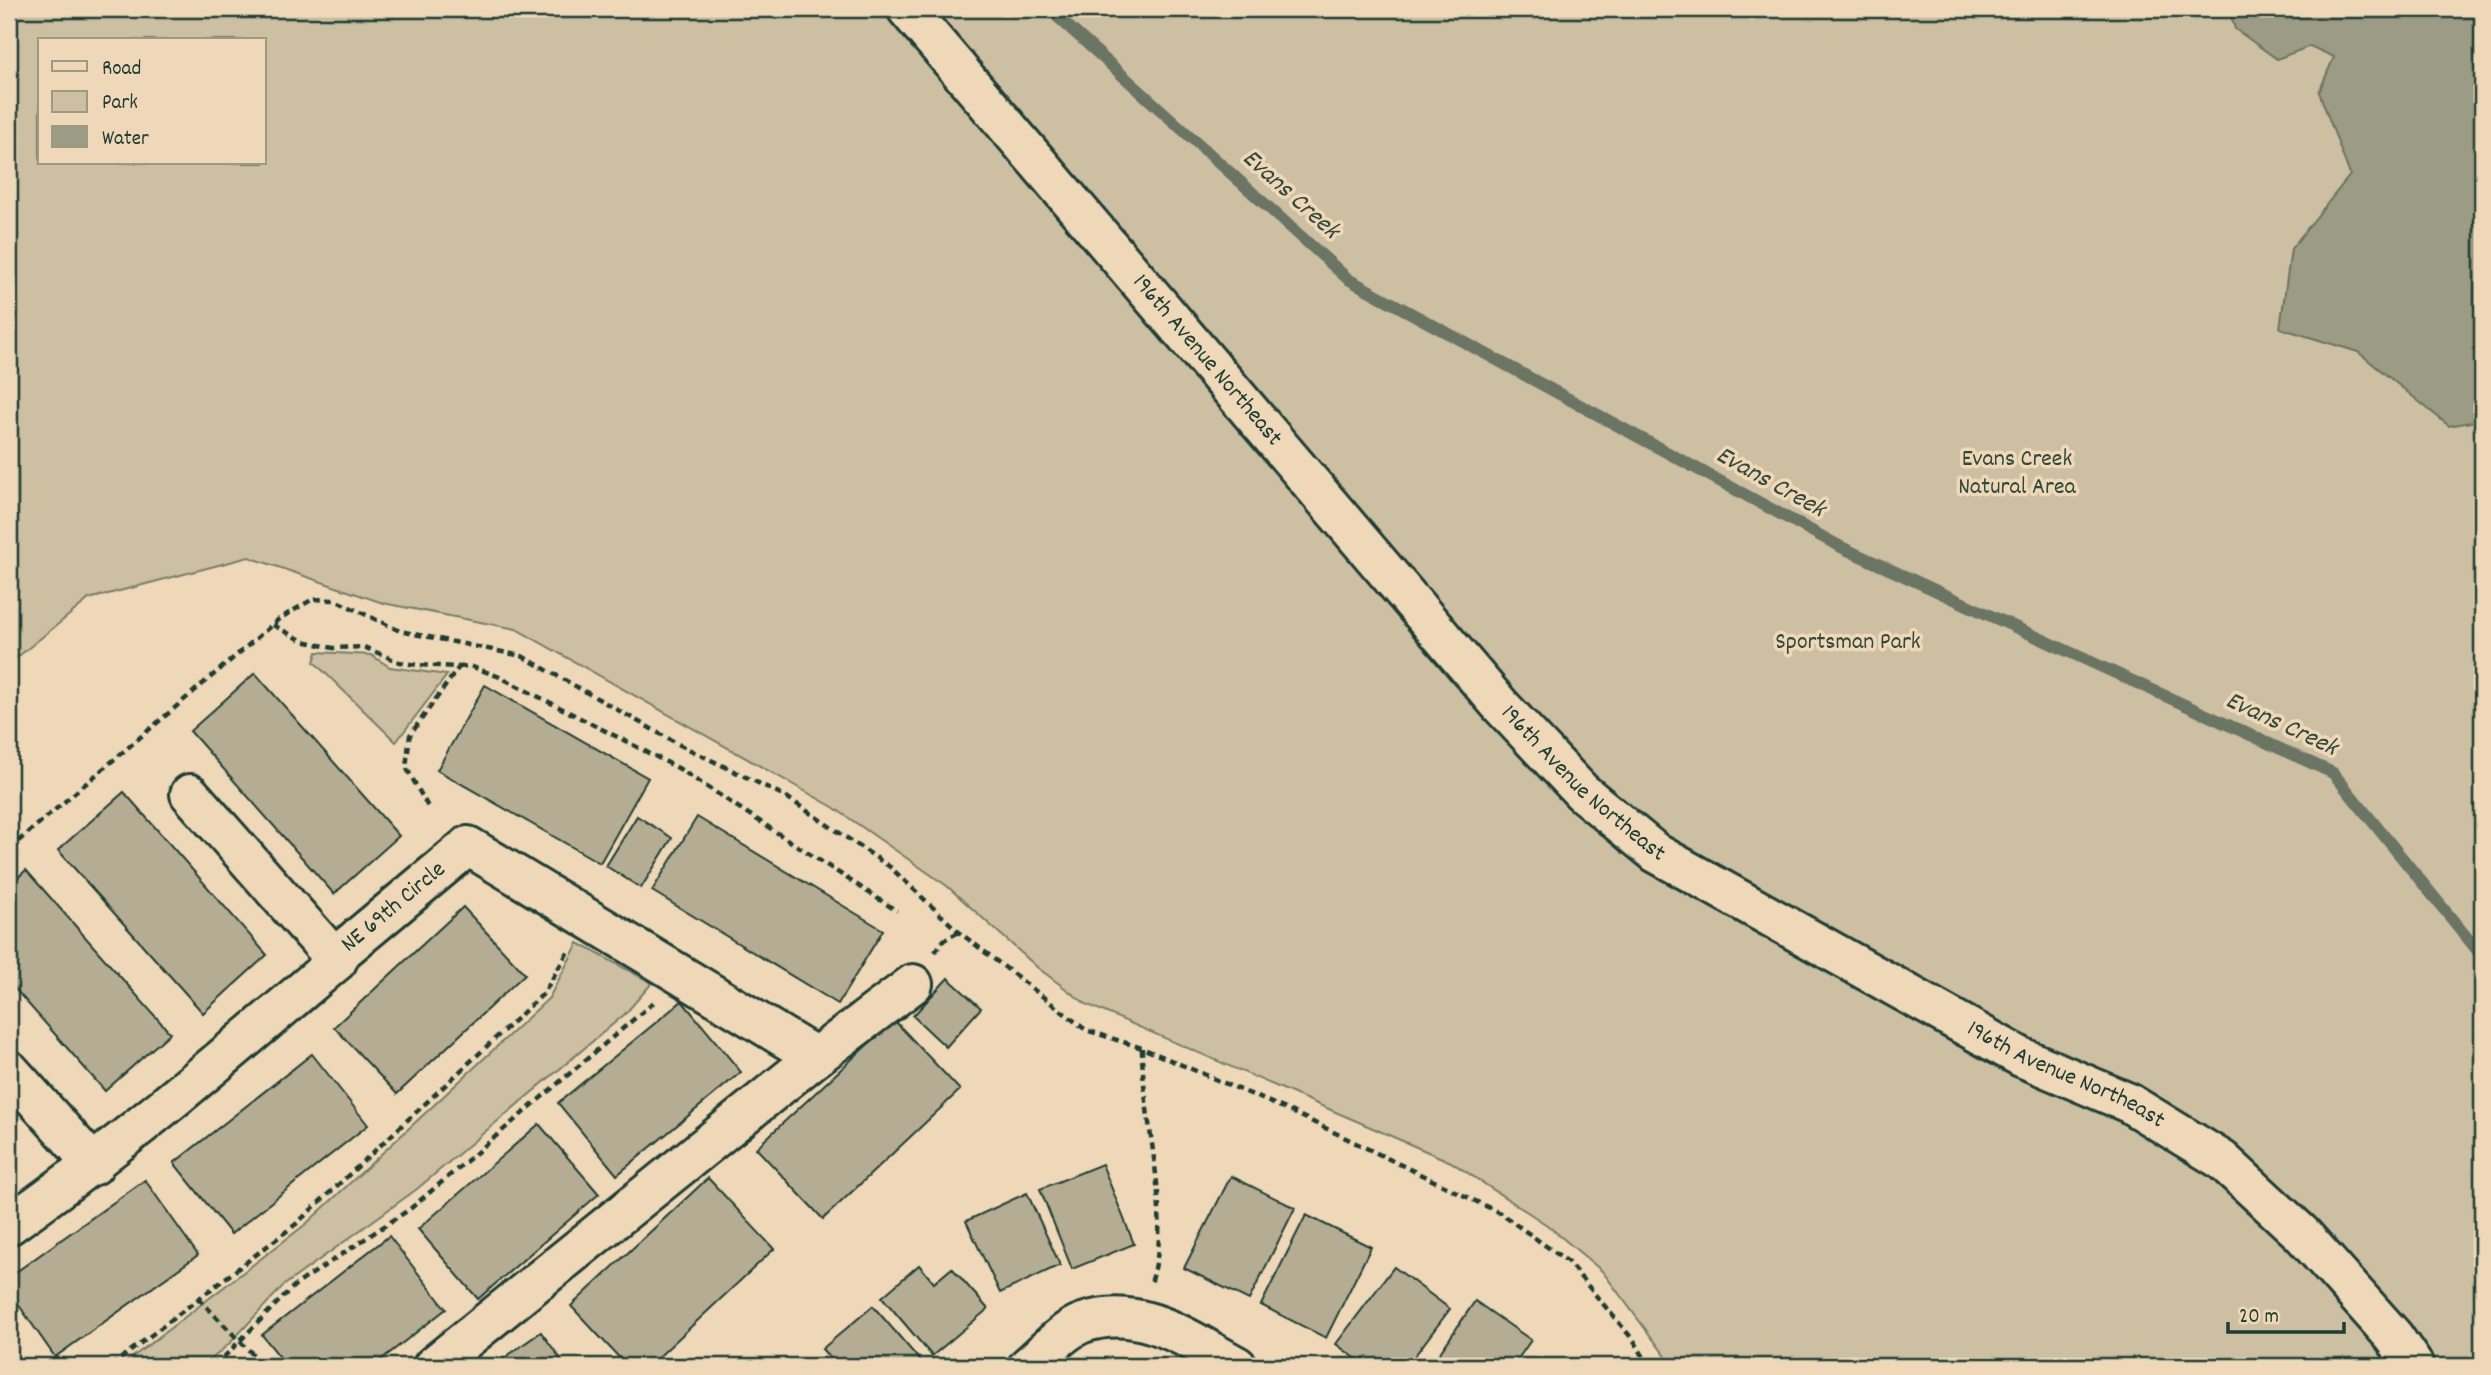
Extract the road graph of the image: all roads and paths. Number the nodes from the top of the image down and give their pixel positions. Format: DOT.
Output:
graph roads {
  1 [pos="907,9"];
  2 [pos="272,625"];
  3 [pos="459,667"];
  4 [pos="190,794"];
  5 [pos="428,807"];
  6 [pos="9,849"];
  7 [pos="897,911"];
  8 [pos="588,916"];
  9 [pos="338,961"];
  10 [pos="684,976"];
  11 [pos="913,984"];
  12 [pos="1142,1048"];
  13 [pos="816,1057"];
  14 [pos="9,1070"];
  15 [pos="93,1165"];
  16 [pos="9,1226"];
  17 [pos="1151,1284"];
  18 [pos="198,1298"];
  19 [pos="242,1342"];
  20 [pos="111,1366"];
  21 [pos="215,1366"];
  22 [pos="264,1366"];
  23 [pos="433,1366"];
  24 [pos="1028,1366"];
  25 [pos="1237,1366"];
  26 [pos="1649,1366"];
  27 [pos="2414,1366"];
  1 -- 27 [label="street, 196th Avenue Northeast"];
  2 -- 3 [label="path"];
  2 -- 6 [label="path"];
  2 -- 12 [label="path"];
  3 -- 5 [label="path"];
  3 -- 7 [label="path"];
  4 -- 9 [label="street"];
  8 -- 9 [label="street, NE 69th Circle"];
  8 -- 10 [label="street, NE 69th Circle"];
  8 -- 18 [label="path"];
  9 -- 15 [label="street, NE 69th Circle"];
  10 -- 13 [label="street, NE 69th Circle"];
  10 -- 19 [label="path"];
  11 -- 13 [label="street"];
  12 -- 17 [label="path"];
  12 -- 26 [label="path"];
  13 -- 23 [label="street"];
  14 -- 15 [label="street"];
  15 -- 16 [label="street, NE 69th Circle"];
  18 -- 19 [label="path"];
  18 -- 20 [label="path"];
  19 -- 21 [label="path"];
  19 -- 22 [label="path"];
  24 -- 25 [label="street"];
}
